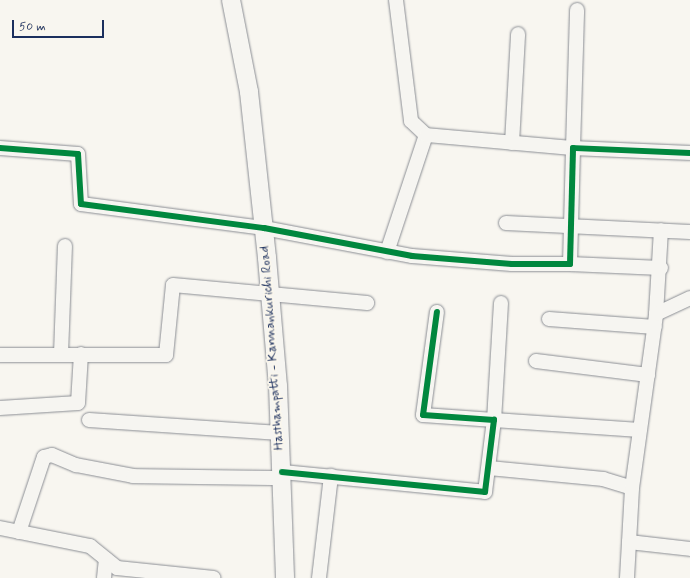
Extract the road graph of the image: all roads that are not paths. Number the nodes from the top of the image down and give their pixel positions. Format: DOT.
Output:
graph roads {
  1 [pos="231,0"];
  2 [pos="396,0"];
  3 [pos="577,10"];
  4 [pos="518,34"];
  5 [pos="426,135"];
  6 [pos="512,142"];
  7 [pos="0,148"];
  8 [pos="573,148"];
  9 [pos="690,153"];
  10 [pos="506,223"];
  11 [pos="571,223"];
  12 [pos="264,228"];
  13 [pos="661,230"];
  14 [pos="690,232"];
  15 [pos="65,246"];
  16 [pos="387,252"];
  17 [pos="570,264"];
  18 [pos="661,268"];
  19 [pos="270,294"];
  20 [pos="690,298"];
  21 [pos="367,303"];
  22 [pos="501,303"];
  23 [pos="437,312"];
  24 [pos="549,319"];
  25 [pos="655,320"];
  26 [pos="61,354"];
  27 [pos="81,354"];
  28 [pos="0,355"];
  29 [pos="536,362"];
  30 [pos="648,375"];
  31 [pos="0,408"];
  32 [pos="88,420"];
  33 [pos="494,420"];
  34 [pos="640,430"];
  35 [pos="280,433"];
  36 [pos="489,468"];
  37 [pos="282,475"];
  38 [pos="331,476"];
  39 [pos="632,488"];
  40 [pos="0,528"];
  41 [pos="19,532"];
  42 [pos="629,542"];
  43 [pos="690,549"];
  44 [pos="106,559"];
  45 [pos="185,577"];
  46 [pos="104,578"];
  47 [pos="213,578"];
  48 [pos="285,578"];
  49 [pos="319,578"];
  50 [pos="627,578"];
  1 -- 12 [label="main road, Hasthampatti - Kannankurichi Road"];
  2 -- 5 [label="street"];
  3 -- 8 [label="street"];
  4 -- 6 [label="street"];
  5 -- 6 [label="street"];
  5 -- 16 [label="street"];
  6 -- 8 [label="street"];
  7 -- 12 [label="street"];
  8 -- 9 [label="street"];
  8 -- 11 [label="street"];
  10 -- 11 [label="street"];
  11 -- 13 [label="street"];
  11 -- 17 [label="street"];
  12 -- 16 [label="street"];
  12 -- 19 [label="main road, Hasthampatti - Kannankurichi Road"];
  13 -- 14 [label="street"];
  13 -- 18 [label="street"];
  15 -- 26 [label="street"];
  16 -- 17 [label="street"];
  17 -- 18 [label="street"];
  18 -- 25 [label="street"];
  19 -- 21 [label="street"];
  19 -- 27 [label="street"];
  19 -- 35 [label="main road, Hasthampatti - Kannankurichi Road"];
  20 -- 25 [label="street"];
  22 -- 33 [label="street"];
  23 -- 33 [label="street"];
  24 -- 25 [label="street"];
  25 -- 30 [label="street"];
  26 -- 27 [label="street"];
  26 -- 28 [label="street"];
  27 -- 31 [label="street"];
  29 -- 30 [label="street"];
  30 -- 34 [label="street"];
  32 -- 35 [label="street"];
  33 -- 34 [label="street"];
  33 -- 36 [label="street"];
  34 -- 39 [label="street"];
  35 -- 37 [label="main road, Hasthampatti - Kannankurichi Road"];
  36 -- 38 [label="street"];
  36 -- 39 [label="street"];
  37 -- 38 [label="street"];
  37 -- 41 [label="street"];
  37 -- 48 [label="main road, Hasthampatti - Kannankurichi Road"];
  38 -- 49 [label="street"];
  39 -- 42 [label="street"];
  40 -- 41 [label="street"];
  41 -- 44 [label="street"];
  42 -- 43 [label="street"];
  42 -- 50 [label="street"];
  44 -- 45 [label="street"];
  44 -- 46 [label="street"];
  45 -- 47 [label="street"];
}
